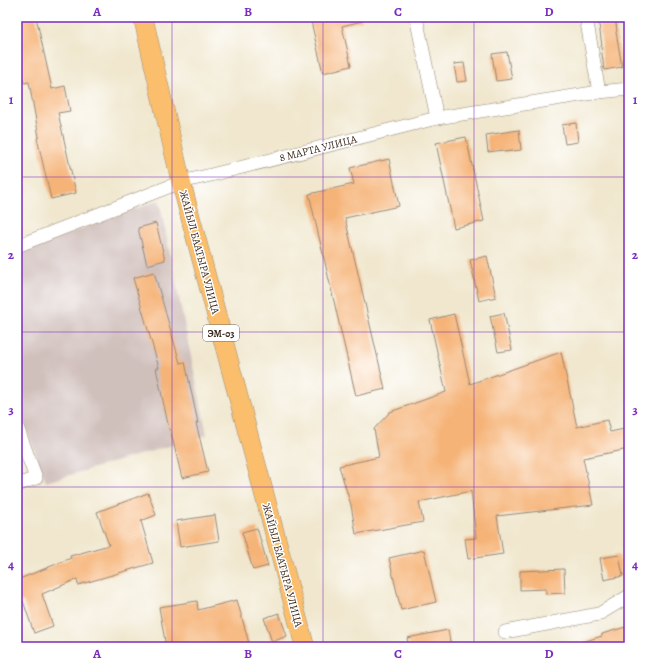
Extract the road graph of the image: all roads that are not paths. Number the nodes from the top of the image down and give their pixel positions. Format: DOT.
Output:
graph roads {
  1 [pos="143,17"];
  2 [pos="416,17"];
  3 [pos="586,17"];
  4 [pos="629,89"];
  5 [pos="599,92"];
  6 [pos="437,118"];
  7 [pos="181,182"];
  8 [pos="17,246"];
  9 [pos="17,427"];
  10 [pos="17,485"];
  11 [pos="629,596"];
  12 [pos="505,632"];
  13 [pos="305,647"];
  1 -- 7 [label="highway, ЖАЙЫЛ БААТЫРА УЛИЦА / ЭМ-03"];
  2 -- 6 [label="street"];
  3 -- 5 [label="street"];
  4 -- 5 [label="street, 8 МАРТА УЛИЦА"];
  5 -- 6 [label="street, 8 МАРТА УЛИЦА"];
  6 -- 7 [label="street, 8 МАРТА УЛИЦА"];
  7 -- 8 [label="street, 8 МАРТА УЛИЦА"];
  7 -- 13 [label="highway, ЖАЙЫЛ БААТЫРА УЛИЦА / ЭМ-03"];
  9 -- 10 [label="street"];
  11 -- 12 [label="street"];
}
